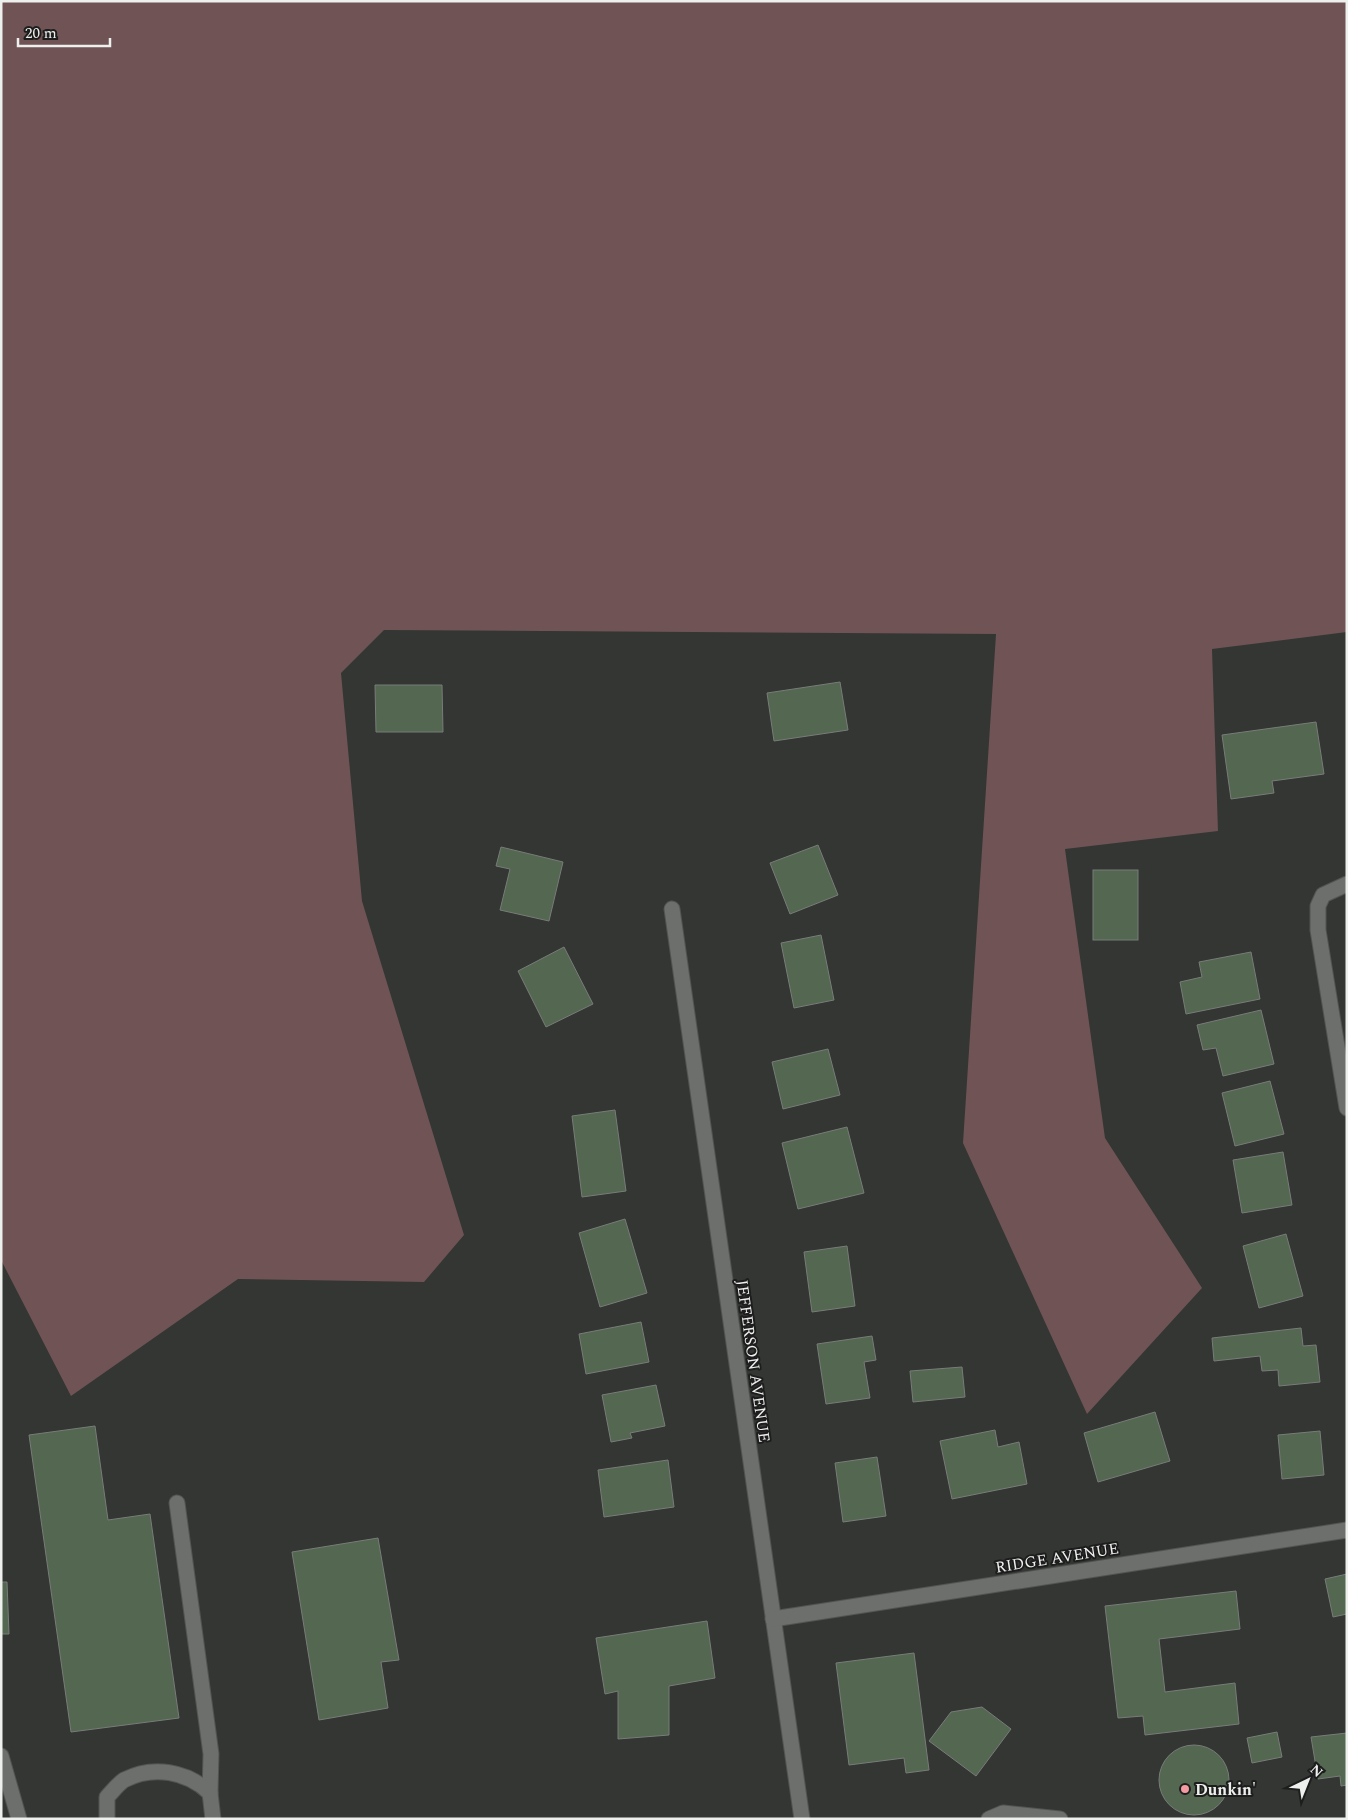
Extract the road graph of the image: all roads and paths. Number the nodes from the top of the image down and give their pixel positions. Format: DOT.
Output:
graph roads {
  1 [pos="1347,884"];
  2 [pos="672,909"];
  3 [pos="1347,1108"];
  4 [pos="177,1503"];
  5 [pos="1347,1530"];
  6 [pos="773,1619"];
  7 [pos="1,1756"];
  8 [pos="210,1793"];
  9 [pos="19,1819"];
  10 [pos="107,1819"];
  11 [pos="213,1819"];
  12 [pos="802,1819"];
  13 [pos="989,1819"];
  14 [pos="1060,1819"];
  1 -- 3 [label="street"];
  2 -- 6 [label="street, JEFFERSON AVENUE"];
  4 -- 8 [label="street"];
  5 -- 6 [label="street, RIDGE AVENUE"];
  6 -- 12 [label="street, JEFFERSON AVENUE"];
  7 -- 9 [label="street"];
  8 -- 10 [label="street"];
  8 -- 11 [label="street"];
  13 -- 14 [label="street"];
}
